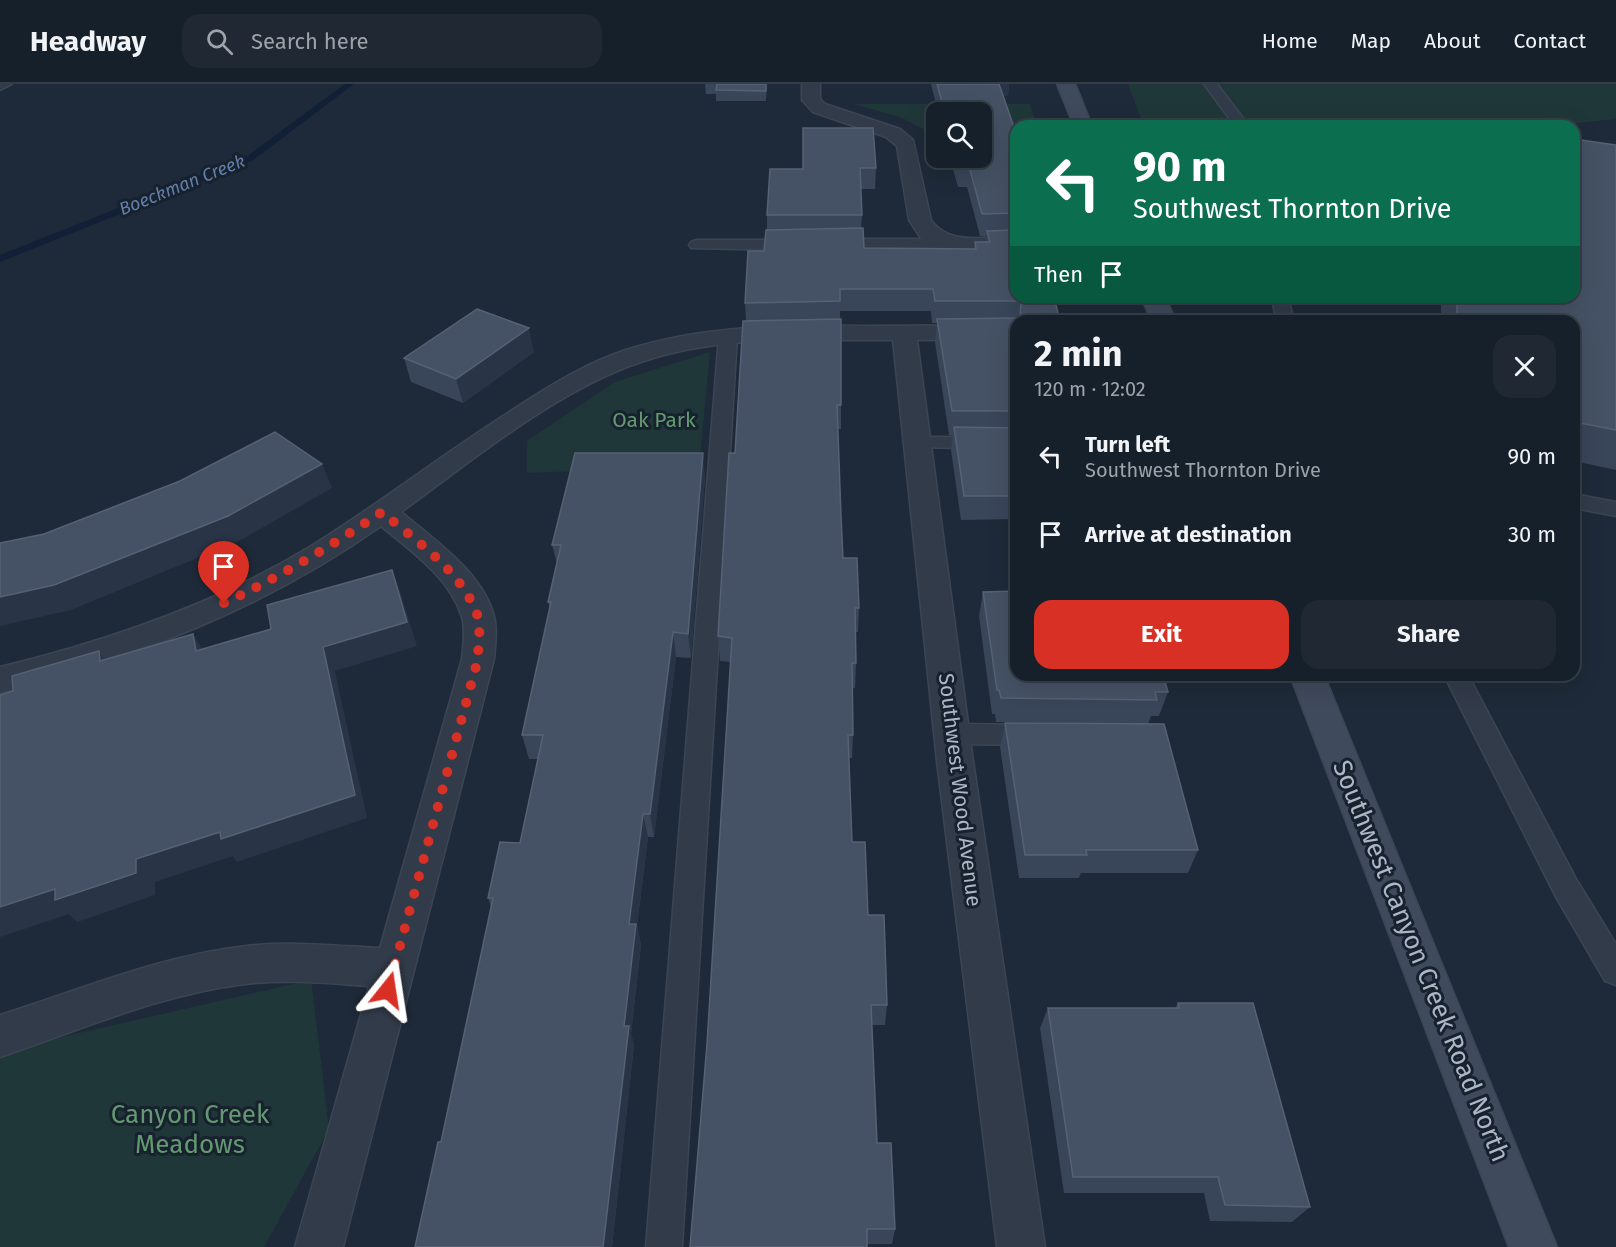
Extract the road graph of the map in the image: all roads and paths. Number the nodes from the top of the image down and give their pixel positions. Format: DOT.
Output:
graph roads {
  1 [pos="810,84"];
  2 [pos="1066,84"];
  3 [pos="1210,84"];
  4 [pos="1081,120"];
  5 [pos="1237,120"];
  6 [pos="1010,243"];
  7 [pos="948,244"];
  8 [pos="697,245"];
  9 [pos="1010,332"];
  10 [pos="904,333"];
  11 [pos="728,336"];
  12 [pos="919,443"];
  13 [pos="1010,443"];
  14 [pos="1580,502"];
  15 [pos="1616,509"];
  16 [pos="382,512"];
  17 [pos="0,680"];
  18 [pos="1309,681"];
  19 [pos="1459,681"];
  20 [pos="952,734"];
  21 [pos="1054,735"];
  22 [pos="394,969"];
  23 [pos="1616,971"];
  24 [pos="0,1036"];
  25 [pos="319,1247"];
  26 [pos="664,1247"];
  27 [pos="1021,1247"];
  28 [pos="1533,1247"];
  1 -- 7 [label="street"];
  2 -- 4 [label="main road"];
  3 -- 5 [label="lane"];
  6 -- 7 [label="street"];
  7 -- 8 [label="lane"];
  9 -- 10 [label="street"];
  10 -- 11 [label="street"];
  10 -- 12 [label="street, Southwest Wood Avenue"];
  11 -- 16 [label="street"];
  11 -- 26 [label="lane"];
  12 -- 13 [label="lane"];
  12 -- 20 [label="street, Southwest Wood Avenue"];
  14 -- 15 [label="lane"];
  16 -- 17 [label="street"];
  16 -- 22 [label="street"];
  18 -- 28 [label="main road, Southwest Canyon Creek Road North"];
  19 -- 23 [label="lane"];
  20 -- 21 [label="lane"];
  20 -- 27 [label="street, Southwest Wood Avenue"];
  22 -- 24 [label="street"];
  22 -- 25 [label="street"];
}
